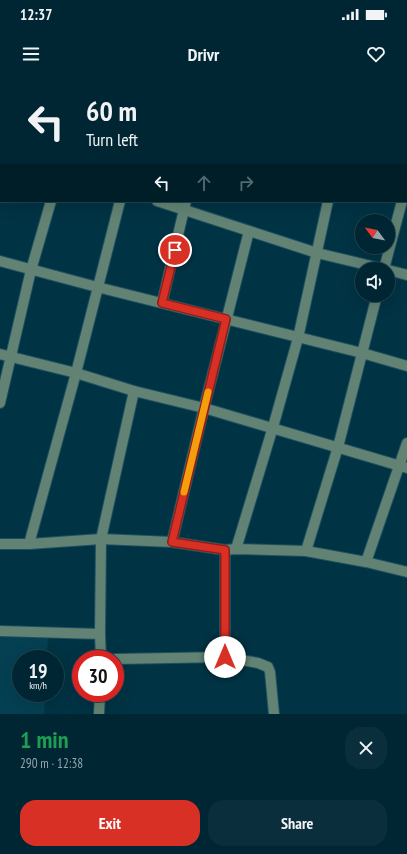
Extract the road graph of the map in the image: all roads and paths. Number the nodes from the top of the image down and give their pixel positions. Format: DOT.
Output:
graph roads {
  1 [pos="51,202"];
  2 [pos="120,202"];
  3 [pos="164,202"];
  4 [pos="328,202"];
  5 [pos="402,202"];
  6 [pos="185,205"];
  7 [pos="249,231"];
  8 [pos="317,253"];
  9 [pos="0,261"];
  10 [pos="355,262"];
  11 [pos="386,262"];
  12 [pos="31,270"];
  13 [pos="395,272"];
  14 [pos="407,275"];
  15 [pos="97,287"];
  16 [pos="375,302"];
  17 [pos="162,303"];
  18 [pos="226,319"];
  19 [pos="298,338"];
  20 [pos="362,353"];
  21 [pos="0,354"];
  22 [pos="10,356"];
  23 [pos="407,366"];
  24 [pos="76,373"];
  25 [pos="134,391"];
  26 [pos="0,403"];
  27 [pos="204,408"];
  28 [pos="273,428"];
  29 [pos="407,443"];
  30 [pos="338,447"];
  31 [pos="403,467"];
  32 [pos="101,539"];
  33 [pos="172,542"];
  34 [pos="0,544"];
  35 [pos="29,544"];
  36 [pos="230,550"];
  37 [pos="306,551"];
  38 [pos="366,562"];
  39 [pos="407,572"];
  40 [pos="0,631"];
  41 [pos="100,634"];
  42 [pos="101,650"];
  43 [pos="225,657"];
  44 [pos="124,659"];
  45 [pos="100,702"];
  46 [pos="99,714"];
  47 [pos="274,714"];
  1 -- 12 [label="street"];
  2 -- 15 [label="street"];
  3 -- 6 [label="street"];
  4 -- 8 [label="street"];
  5 -- 11 [label="street"];
  6 -- 7 [label="street"];
  6 -- 17 [label="street"];
  7 -- 8 [label="street"];
  7 -- 18 [label="street"];
  8 -- 10 [label="street"];
  8 -- 19 [label="street"];
  9 -- 12 [label="street"];
  12 -- 15 [label="street"];
  12 -- 22 [label="street"];
  13 -- 14 [label="street"];
  15 -- 17 [label="street"];
  15 -- 24 [label="street"];
  16 -- 20 [label="street"];
  17 -- 18 [label="street"];
  18 -- 19 [label="street"];
  18 -- 27 [label="street"];
  19 -- 20 [label="street"];
  19 -- 28 [label="street"];
  20 -- 23 [label="street"];
  20 -- 30 [label="street"];
  21 -- 22 [label="street"];
  22 -- 24 [label="street"];
  22 -- 26 [label="street"];
  24 -- 25 [label="street"];
  24 -- 35 [label="street"];
  25 -- 27 [label="street"];
  25 -- 32 [label="street"];
  27 -- 28 [label="street"];
  27 -- 33 [label="street"];
  28 -- 30 [label="street"];
  28 -- 36 [label="street"];
  29 -- 31 [label="street"];
  30 -- 31 [label="street"];
  30 -- 37 [label="street"];
  31 -- 38 [label="street"];
  32 -- 33 [label="street"];
  32 -- 35 [label="street"];
  32 -- 41 [label="street"];
  33 -- 36 [label="street"];
  34 -- 35 [label="street"];
  36 -- 37 [label="street"];
  36 -- 43 [label="street"];
  37 -- 38 [label="street"];
  38 -- 39 [label="street"];
  40 -- 41 [label="street"];
  41 -- 42 [label="street"];
  43 -- 44 [label="street"];
  43 -- 47 [label="street"];
  45 -- 46 [label="street"];
}
